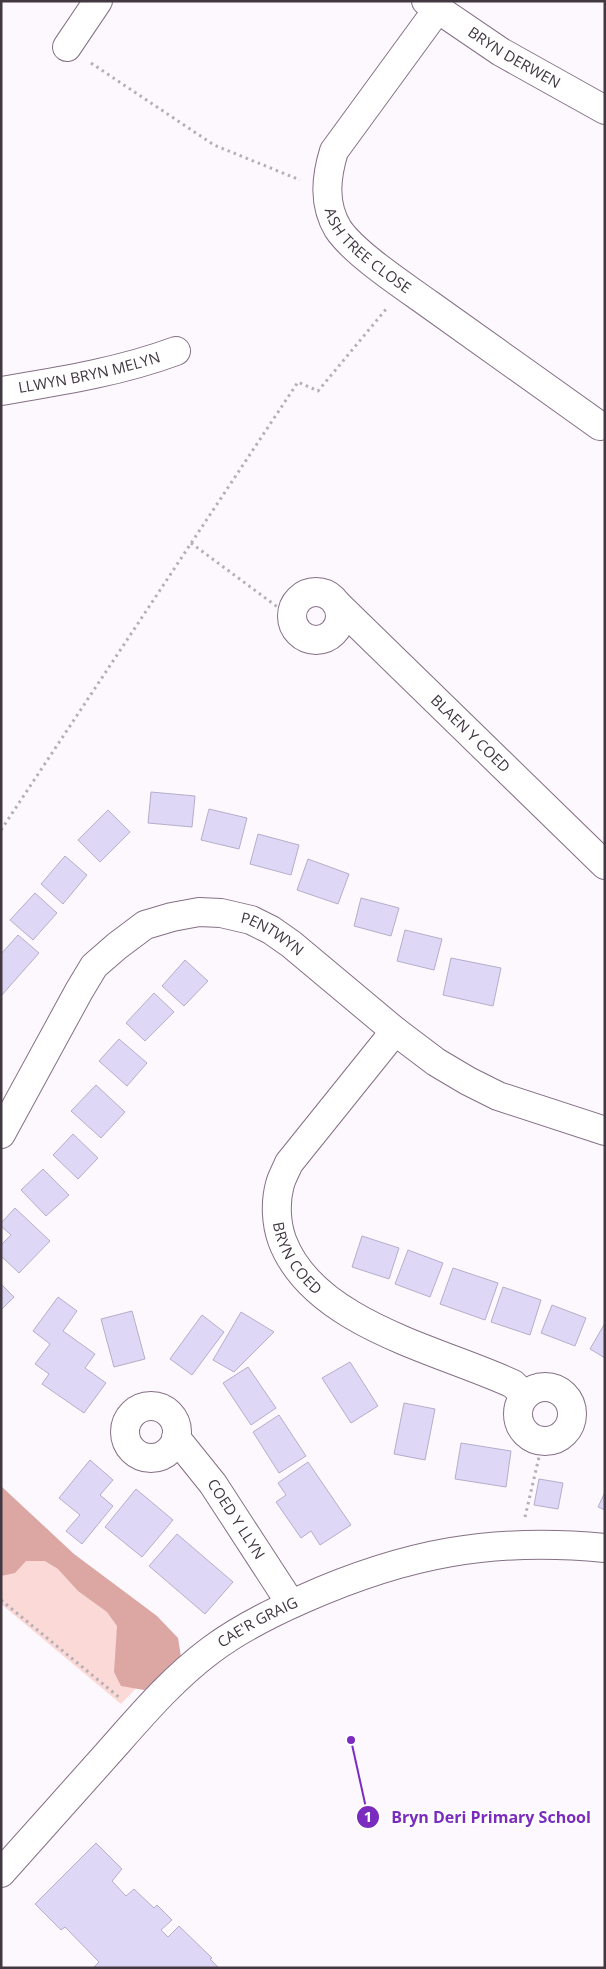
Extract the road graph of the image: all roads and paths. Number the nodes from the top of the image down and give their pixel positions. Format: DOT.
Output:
graph roads {
  1 [pos="98,1"];
  2 [pos="432,5"];
  3 [pos="67,47"];
  4 [pos="605,110"];
  5 [pos="326,190"];
  6 [pos="404,286"];
  7 [pos="176,351"];
  8 [pos="1,391"];
  9 [pos="600,426"];
  10 [pos="191,544"];
  11 [pos="337,604"];
  12 [pos="291,617"];
  13 [pos="1,830"];
  14 [pos="605,865"];
  15 [pos="395,1030"];
  16 [pos="605,1131"];
  17 [pos="1,1134"];
  18 [pos="524,1396"];
  19 [pos="176,1438"];
  20 [pos="543,1440"];
  21 [pos="519,1544"];
  22 [pos="605,1548"];
  23 [pos="1,1600"];
  24 [pos="291,1604"];
  25 [pos="150,1706"];
  26 [pos="1,1874"];
  1 -- 3 [label="street"];
  2 -- 4 [label="street, BRYN DERWEN"];
  2 -- 5 [label="street, ASH TREE CLOSE"];
  3 -- 5 [label="path"];
  5 -- 6 [label="street, ASH TREE CLOSE"];
  6 -- 9 [label="street, ASH TREE CLOSE"];
  6 -- 10 [label="path"];
  7 -- 8 [label="street, LLWYN BRYN MELYN"];
  10 -- 12 [label="path"];
  10 -- 13 [label="path"];
  11 -- 12 [label="street"];
  11 -- 12 [label="street"];
  11 -- 14 [label="street, BLAEN Y COED"];
  15 -- 16 [label="street, PENTWYN"];
  15 -- 17 [label="street, PENTWYN"];
  15 -- 18 [label="street, BRYN COED"];
  18 -- 20 [label="street"];
  18 -- 20 [label="street"];
  19 -- 24 [label="street, COED Y LLYN"];
  20 -- 21 [label="path"];
  21 -- 22 [label="street, CAE'R GRAIG"];
  21 -- 24 [label="street, CAE'R GRAIG"];
  23 -- 25 [label="path"];
  24 -- 25 [label="street, CAE'R GRAIG"];
  25 -- 26 [label="street, CAE'R GRAIG"];
}
